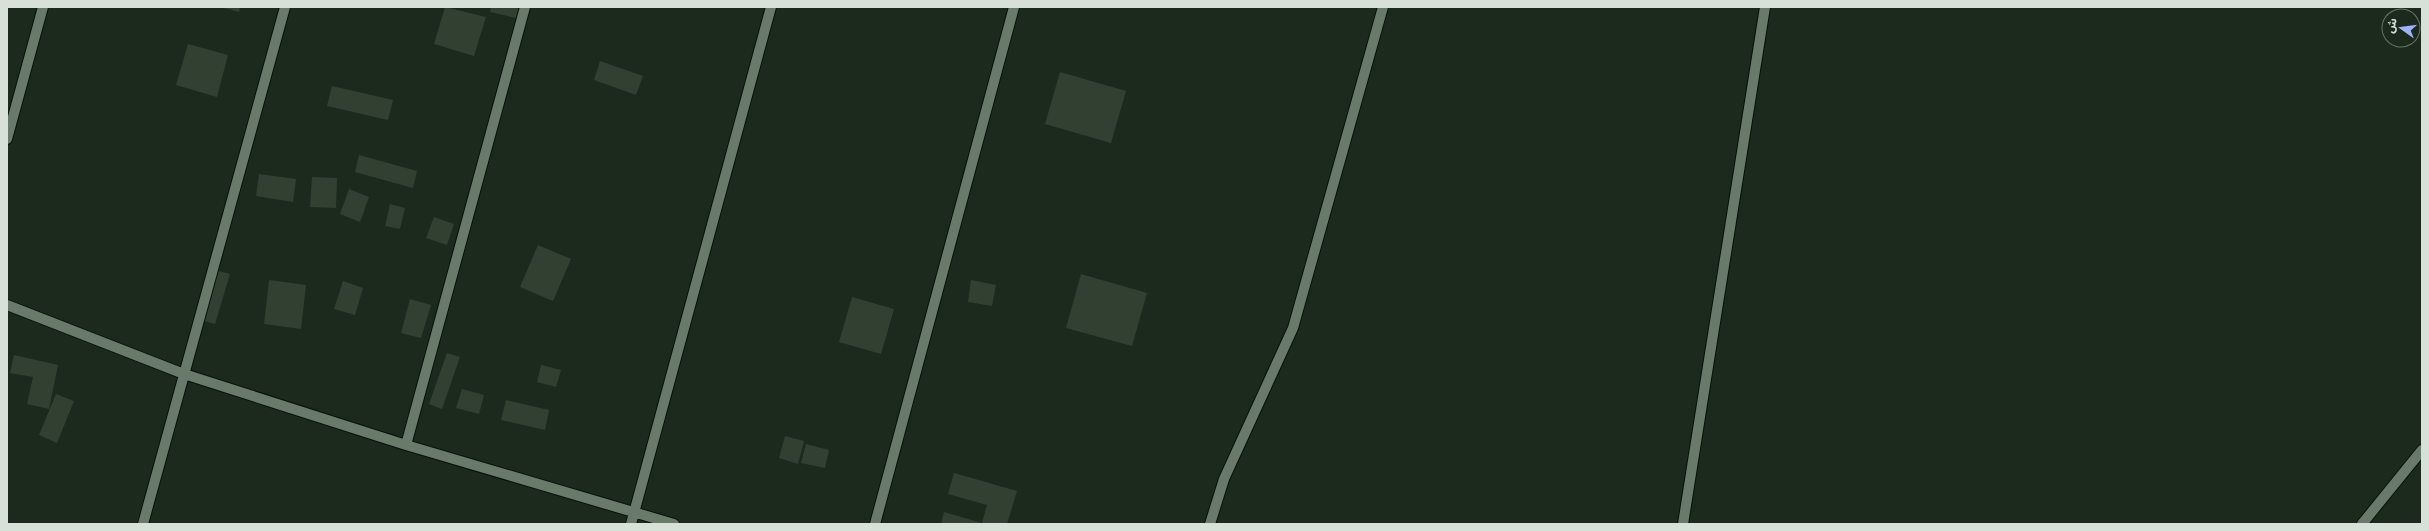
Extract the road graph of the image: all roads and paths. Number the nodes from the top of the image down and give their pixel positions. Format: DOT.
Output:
graph roads {
  1 [pos="43,7"];
  2 [pos="284,7"];
  3 [pos="525,7"];
  4 [pos="771,7"];
  5 [pos="1014,7"];
  6 [pos="1383,7"];
  7 [pos="1765,7"];
  8 [pos="7,139"];
  9 [pos="7,305"];
  10 [pos="184,374"];
  11 [pos="406,445"];
  12 [pos="2422,450"];
  13 [pos="634,512"];
  14 [pos="143,524"];
  15 [pos="631,524"];
  16 [pos="674,524"];
  17 [pos="874,524"];
  18 [pos="1210,524"];
  19 [pos="1683,524"];
  20 [pos="2362,524"];
  1 -- 8 [label="street"];
  2 -- 10 [label="street"];
  3 -- 11 [label="street"];
  4 -- 13 [label="street"];
  5 -- 17 [label="street"];
  6 -- 18 [label="street"];
  7 -- 19 [label="street"];
  9 -- 10 [label="street"];
  10 -- 11 [label="street"];
  10 -- 14 [label="street"];
  11 -- 13 [label="street"];
  12 -- 20 [label="street"];
  13 -- 15 [label="street"];
  13 -- 16 [label="street"];
}
